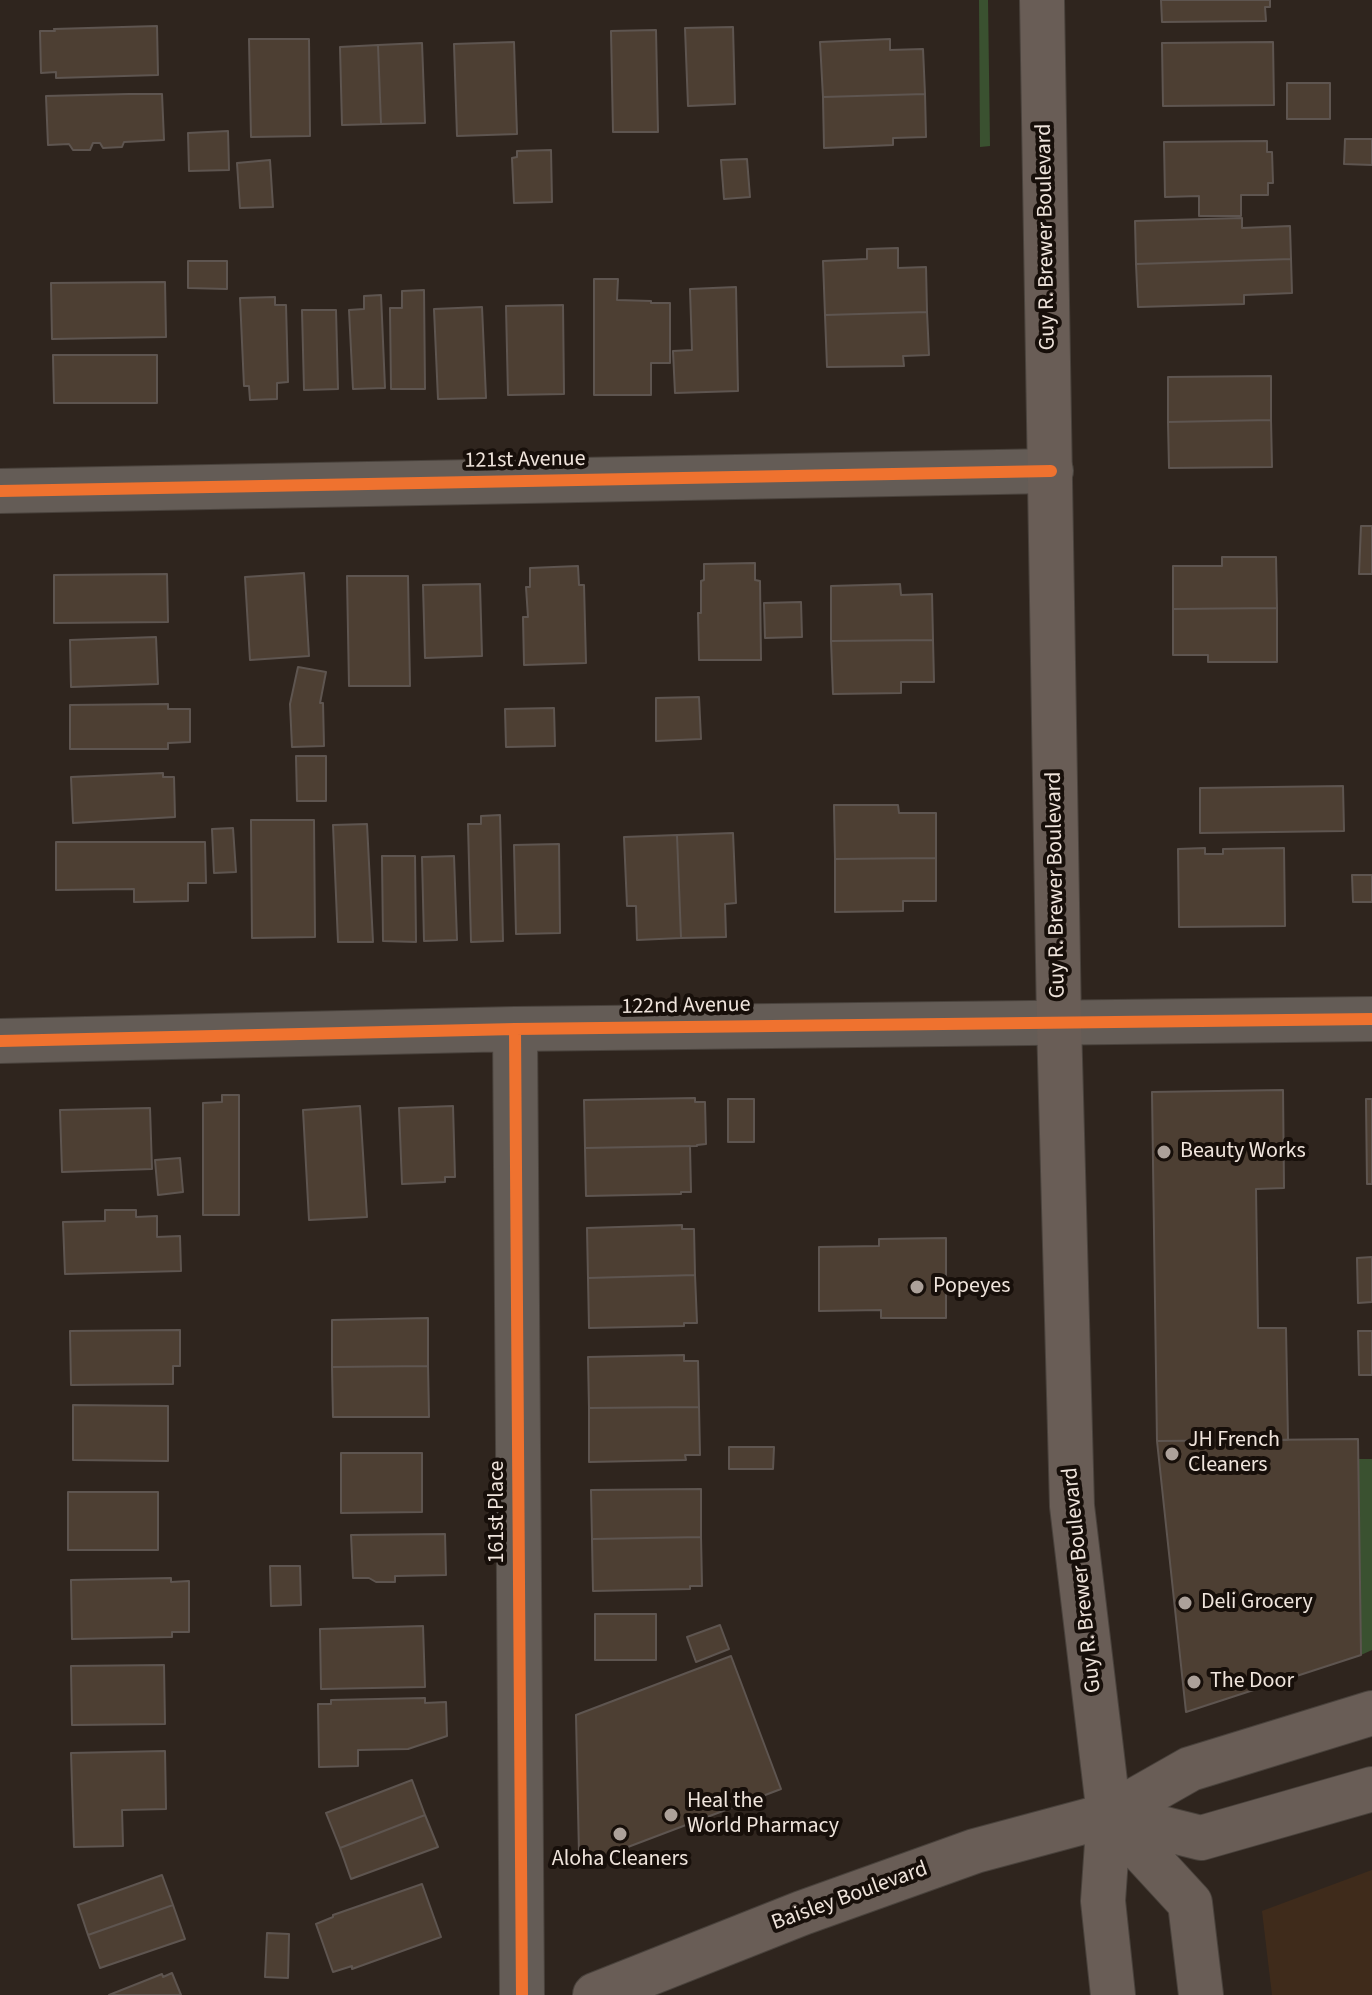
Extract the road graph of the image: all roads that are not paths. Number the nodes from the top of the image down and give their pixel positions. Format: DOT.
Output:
graph roads {
  1 [pos="1042,0"];
  2 [pos="1051,471"];
  3 [pos="0,491"];
  4 [pos="1372,1019"];
  5 [pos="1059,1022"];
  6 [pos="515,1029"];
  7 [pos="0,1041"];
  8 [pos="1372,1713"];
  9 [pos="1372,1789"];
  10 [pos="1109,1815"];
  11 [pos="522,1995"];
  12 [pos="595,1995"];
  13 [pos="1113,1995"];
  14 [pos="1201,1995"];
  1 -- 2 [label="main road, Guy R. Brewer Boulevard"];
  2 -- 3 [label="street, 121st Avenue"];
  2 -- 5 [label="main road, Guy R. Brewer Boulevard"];
  4 -- 5 [label="street, 122nd Avenue"];
  5 -- 6 [label="street, 122nd Avenue"];
  5 -- 10 [label="main road, Guy R. Brewer Boulevard"];
  6 -- 7 [label="street, 122nd Avenue"];
  6 -- 11 [label="street, 161st Place"];
  8 -- 10 [label="main road, Baisley Boulevard"];
  9 -- 10 [label="main road, Baisley Boulevard"];
  10 -- 12 [label="main road, Baisley Boulevard"];
  10 -- 13 [label="main road, Guy R. Brewer Boulevard"];
  10 -- 14 [label="main road"];
}
